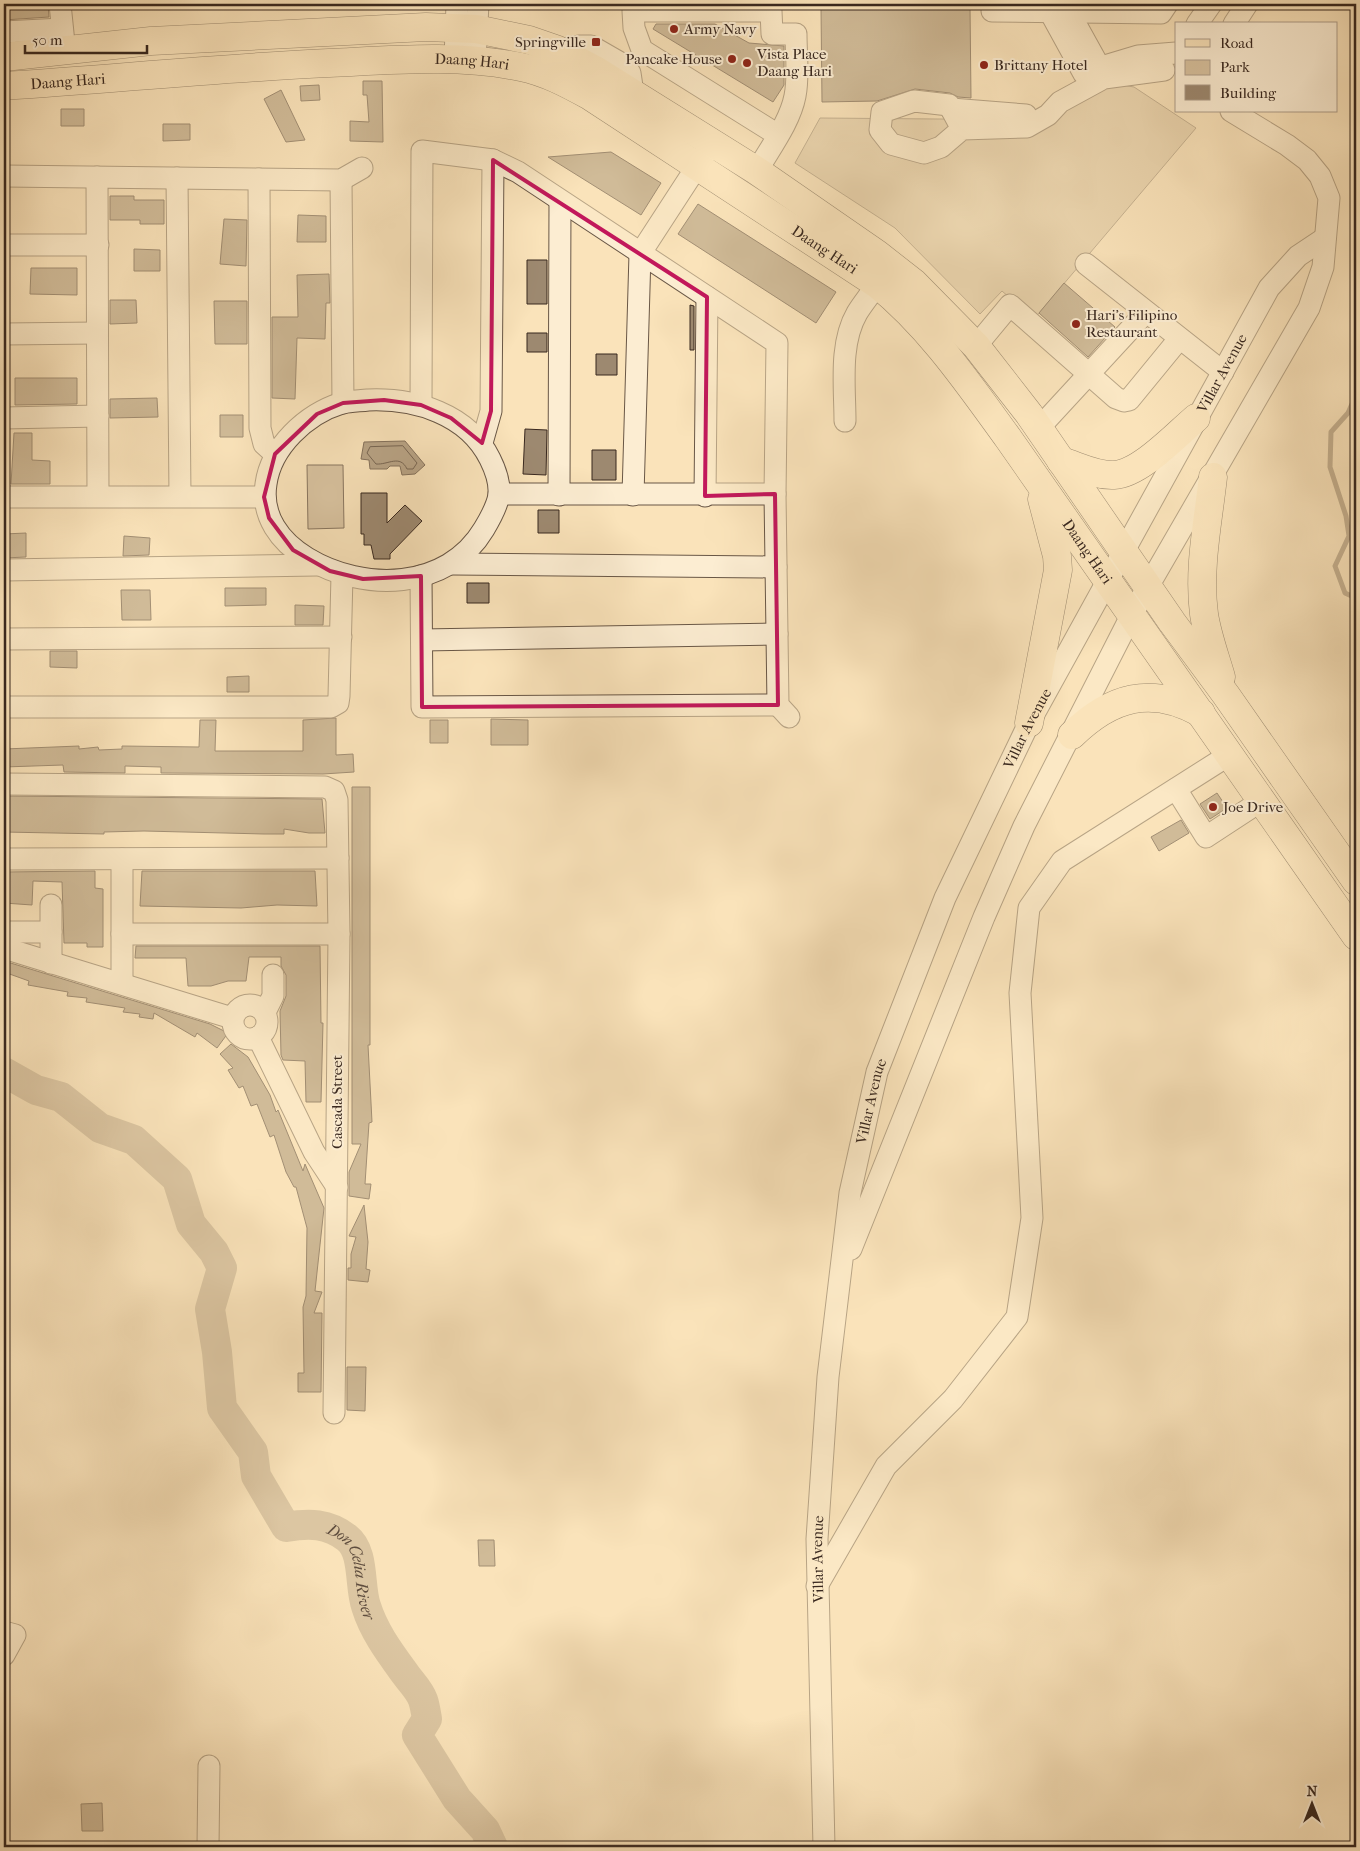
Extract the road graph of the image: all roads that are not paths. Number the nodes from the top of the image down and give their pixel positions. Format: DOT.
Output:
graph roads {
  1 [pos="60,4"];
  2 [pos="1166,4"];
  3 [pos="1211,4"];
  4 [pos="1247,4"];
  5 [pos="1102,8"];
  6 [pos="1143,8"];
  7 [pos="1059,10"];
  8 [pos="992,11"];
  9 [pos="467,16"];
  10 [pos="1198,22"];
  11 [pos="1235,22"];
  12 [pos="63,40"];
  13 [pos="7,49"];
  14 [pos="1175,53"];
  15 [pos="1175,56"];
  16 [pos="465,59"];
  17 [pos="1092,71"];
  18 [pos="1170,74"];
  19 [pos="10,85"];
  20 [pos="951,109"];
  21 [pos="1233,112"];
  22 [pos="962,128"];
  23 [pos="778,134"];
  24 [pos="712,143"];
  25 [pos="493,160"];
  26 [pos="698,166"];
  27 [pos="362,168"];
  28 [pos="756,171"];
  29 [pos="4,176"];
  30 [pos="98,177"];
  31 [pos="177,178"];
  32 [pos="259,179"];
  33 [pos="341,180"];
  34 [pos="560,201"];
  35 [pos="1325,238"];
  36 [pos="4,245"];
  37 [pos="98,245"];
  38 [pos="640,254"];
  39 [pos="1086,264"];
  40 [pos="877,284"];
  41 [pos="707,297"];
  42 [pos="1146,312"];
  43 [pos="98,333"];
  44 [pos="4,334"];
  45 [pos="1179,339"];
  46 [pos="976,346"];
  47 [pos="1223,372"];
  48 [pos="1089,373"];
  49 [pos="343,403"];
  50 [pos="420,405"];
  51 [pos="98,416"];
  52 [pos="4,418"];
  53 [pos="1196,418"];
  54 [pos="845,421"];
  55 [pos="1039,428"];
  56 [pos="482,443"];
  57 [pos="275,454"];
  58 [pos="1061,461"];
  59 [pos="1213,477"];
  60 [pos="1036,479"];
  61 [pos="499,494"];
  62 [pos="775,494"];
  63 [pos="559,495"];
  64 [pos="633,495"];
  65 [pos="98,496"];
  66 [pos="180,496"];
  67 [pos="705,496"];
  68 [pos="4,497"];
  69 [pos="264,497"];
  70 [pos="1123,552"];
  71 [pos="453,564"];
  72 [pos="318,565"];
  73 [pos="776,567"];
  74 [pos="4,570"];
  75 [pos="342,575"];
  76 [pos="421,576"];
  77 [pos="1106,581"];
  78 [pos="1148,587"];
  79 [pos="1131,616"];
  80 [pos="777,634"];
  81 [pos="341,637"];
  82 [pos="4,639"];
  83 [pos="422,640"];
  84 [pos="1226,695"];
  85 [pos="4,707"];
  86 [pos="1201,713"];
  87 [pos="1029,723"];
  88 [pos="1072,735"];
  89 [pos="1229,755"];
  90 [pos="4,784"];
  91 [pos="1176,789"];
  92 [pos="1261,801"];
  93 [pos="338,858"];
  94 [pos="4,859"];
  95 [pos="122,859"];
  96 [pos="1356,881"];
  97 [pos="50,905"];
  98 [pos="4,932"];
  99 [pos="51,932"];
  100 [pos="122,934"];
  101 [pos="339,934"];
  102 [pos="1356,936"];
  103 [pos="4,948"];
  104 [pos="51,963"];
  105 [pos="273,975"];
  106 [pos="122,983"];
  107 [pos="265,1012"];
  108 [pos="232,1018"];
  109 [pos="258,1037"];
  110 [pos="337,1187"];
  111 [pos="842,1273"];
  112 [pos="334,1413"];
  113 [pos="817,1586"];
  114 [pos="4,1632"];
  115 [pos="4,1655"];
  116 [pos="209,1766"];
  117 [pos="208,1847"];
  118 [pos="824,1847"];
  1 -- 12 [label="street"];
  2 -- 6 [label="street"];
  3 -- 10 [label="street"];
  4 -- 11 [label="street"];
  5 -- 6 [label="street"];
  5 -- 7 [label="street"];
  7 -- 8 [label="street"];
  7 -- 17 [label="street"];
  9 -- 12 [label="main road, Daang Hari"];
  9 -- 16 [label="street"];
  9 -- 24 [label="main road, Daang Hari"];
  12 -- 13 [label="main road, Daang Hari"];
  13 -- 19 [label="main road"];
  14 -- 17 [label="street"];
  15 -- 18 [label="street"];
  16 -- 19 [label="main road, Daang Hari"];
  16 -- 26 [label="main road, Daang Hari"];
  17 -- 20 [label="street"];
  18 -- 22 [label="street"];
  20 -- 22 [label="street"];
  20 -- 22 [label="street"];
  21 -- 35 [label="street, Villar Avenue"];
  23 -- 23 [label="street"];
  23 -- 28 [label="street"];
  24 -- 26 [label="street"];
  24 -- 28 [label="main road, Daang Hari"];
  25 -- 34 [label="street"];
  25 -- 50 [label="street"];
  25 -- 56 [label="street"];
  26 -- 38 [label="street"];
  26 -- 40 [label="main road, Daang Hari"];
  27 -- 33 [label="street"];
  28 -- 46 [label="main road, Daang Hari"];
  29 -- 30 [label="street"];
  30 -- 31 [label="street"];
  30 -- 37 [label="street"];
  31 -- 32 [label="street"];
  31 -- 66 [label="street"];
  32 -- 33 [label="street"];
  32 -- 57 [label="street"];
  33 -- 49 [label="street"];
  34 -- 38 [label="street"];
  34 -- 63 [label="street"];
  35 -- 47 [label="street, Villar Avenue"];
  35 -- 59 [label="street, Villar Avenue"];
  36 -- 37 [label="street"];
  37 -- 43 [label="street"];
  38 -- 41 [label="street"];
  38 -- 64 [label="street"];
  39 -- 42 [label="street"];
  40 -- 54 [label="street"];
  40 -- 60 [label="main road, Daang Hari"];
  41 -- 62 [label="street"];
  41 -- 67 [label="street"];
  42 -- 45 [label="street"];
  42 -- 48 [label="street"];
  43 -- 44 [label="street"];
  43 -- 51 [label="street"];
  45 -- 47 [label="street"];
  45 -- 48 [label="street"];
  46 -- 48 [label="street"];
  46 -- 55 [label="main road, Daang Hari"];
  47 -- 53 [label="street, Villar Avenue"];
  48 -- 55 [label="street"];
  49 -- 50 [label="street"];
  49 -- 57 [label="street"];
  50 -- 56 [label="street"];
  51 -- 52 [label="street"];
  51 -- 65 [label="street"];
  53 -- 58 [label="main road"];
  53 -- 70 [label="street, Villar Avenue"];
  55 -- 58 [label="main road, Daang Hari"];
  56 -- 61 [label="street"];
  57 -- 69 [label="street"];
  58 -- 70 [label="main road, Daang Hari"];
  59 -- 78 [label="street, Villar Avenue"];
  59 -- 84 [label="main road"];
  60 -- 77 [label="main road, Daang Hari"];
  60 -- 87 [label="main road"];
  61 -- 63 [label="street"];
  61 -- 71 [label="street"];
  62 -- 67 [label="street"];
  62 -- 73 [label="street"];
  63 -- 64 [label="street"];
  64 -- 67 [label="street"];
  65 -- 66 [label="street"];
  65 -- 68 [label="street"];
  66 -- 69 [label="street"];
  69 -- 72 [label="street"];
  70 -- 77 [label="street, Villar Avenue"];
  70 -- 78 [label="main road, Daang Hari"];
  71 -- 73 [label="street"];
  71 -- 76 [label="street"];
  72 -- 74 [label="street"];
  72 -- 75 [label="street"];
  73 -- 80 [label="street"];
  75 -- 76 [label="street"];
  75 -- 81 [label="street"];
  76 -- 83 [label="street"];
  77 -- 79 [label="main road, Daang Hari"];
  77 -- 87 [label="street, Villar Avenue"];
  78 -- 79 [label="street, Villar Avenue"];
  78 -- 84 [label="main road, Daang Hari"];
  79 -- 86 [label="main road, Daang Hari"];
  79 -- 88 [label="street, Villar Avenue"];
  80 -- 83 [label="street"];
  80 -- 83 [label="street"];
  81 -- 82 [label="street"];
  81 -- 85 [label="street"];
  84 -- 96 [label="main road, Daang Hari"];
  86 -- 88 [label="main road"];
  86 -- 89 [label="main road, Daang Hari"];
  87 -- 111 [label="street, Villar Avenue"];
  88 -- 111 [label="street, Villar Avenue"];
  89 -- 91 [label="street"];
  89 -- 92 [label="main road, Daang Hari"];
  90 -- 93 [label="street, Cascada Street"];
  91 -- 92 [label="street"];
  91 -- 113 [label="street"];
  92 -- 102 [label="main road, Daang Hari"];
  93 -- 95 [label="street"];
  93 -- 101 [label="street, Cascada Street"];
  94 -- 95 [label="street"];
  95 -- 100 [label="street"];
  97 -- 99 [label="street"];
  98 -- 99 [label="street"];
  99 -- 104 [label="street"];
  100 -- 101 [label="street"];
  100 -- 106 [label="street"];
  101 -- 110 [label="street, Cascada Street"];
  103 -- 104 [label="street"];
  104 -- 106 [label="street"];
  105 -- 107 [label="street"];
  106 -- 108 [label="street"];
  107 -- 108 [label="street"];
  107 -- 109 [label="street"];
  108 -- 109 [label="street"];
  109 -- 110 [label="street"];
  110 -- 112 [label="street, Cascada Street"];
  111 -- 113 [label="street, Villar Avenue"];
  113 -- 118 [label="street, Villar Avenue"];
  114 -- 115 [label="street"];
  116 -- 117 [label="street"];
}
